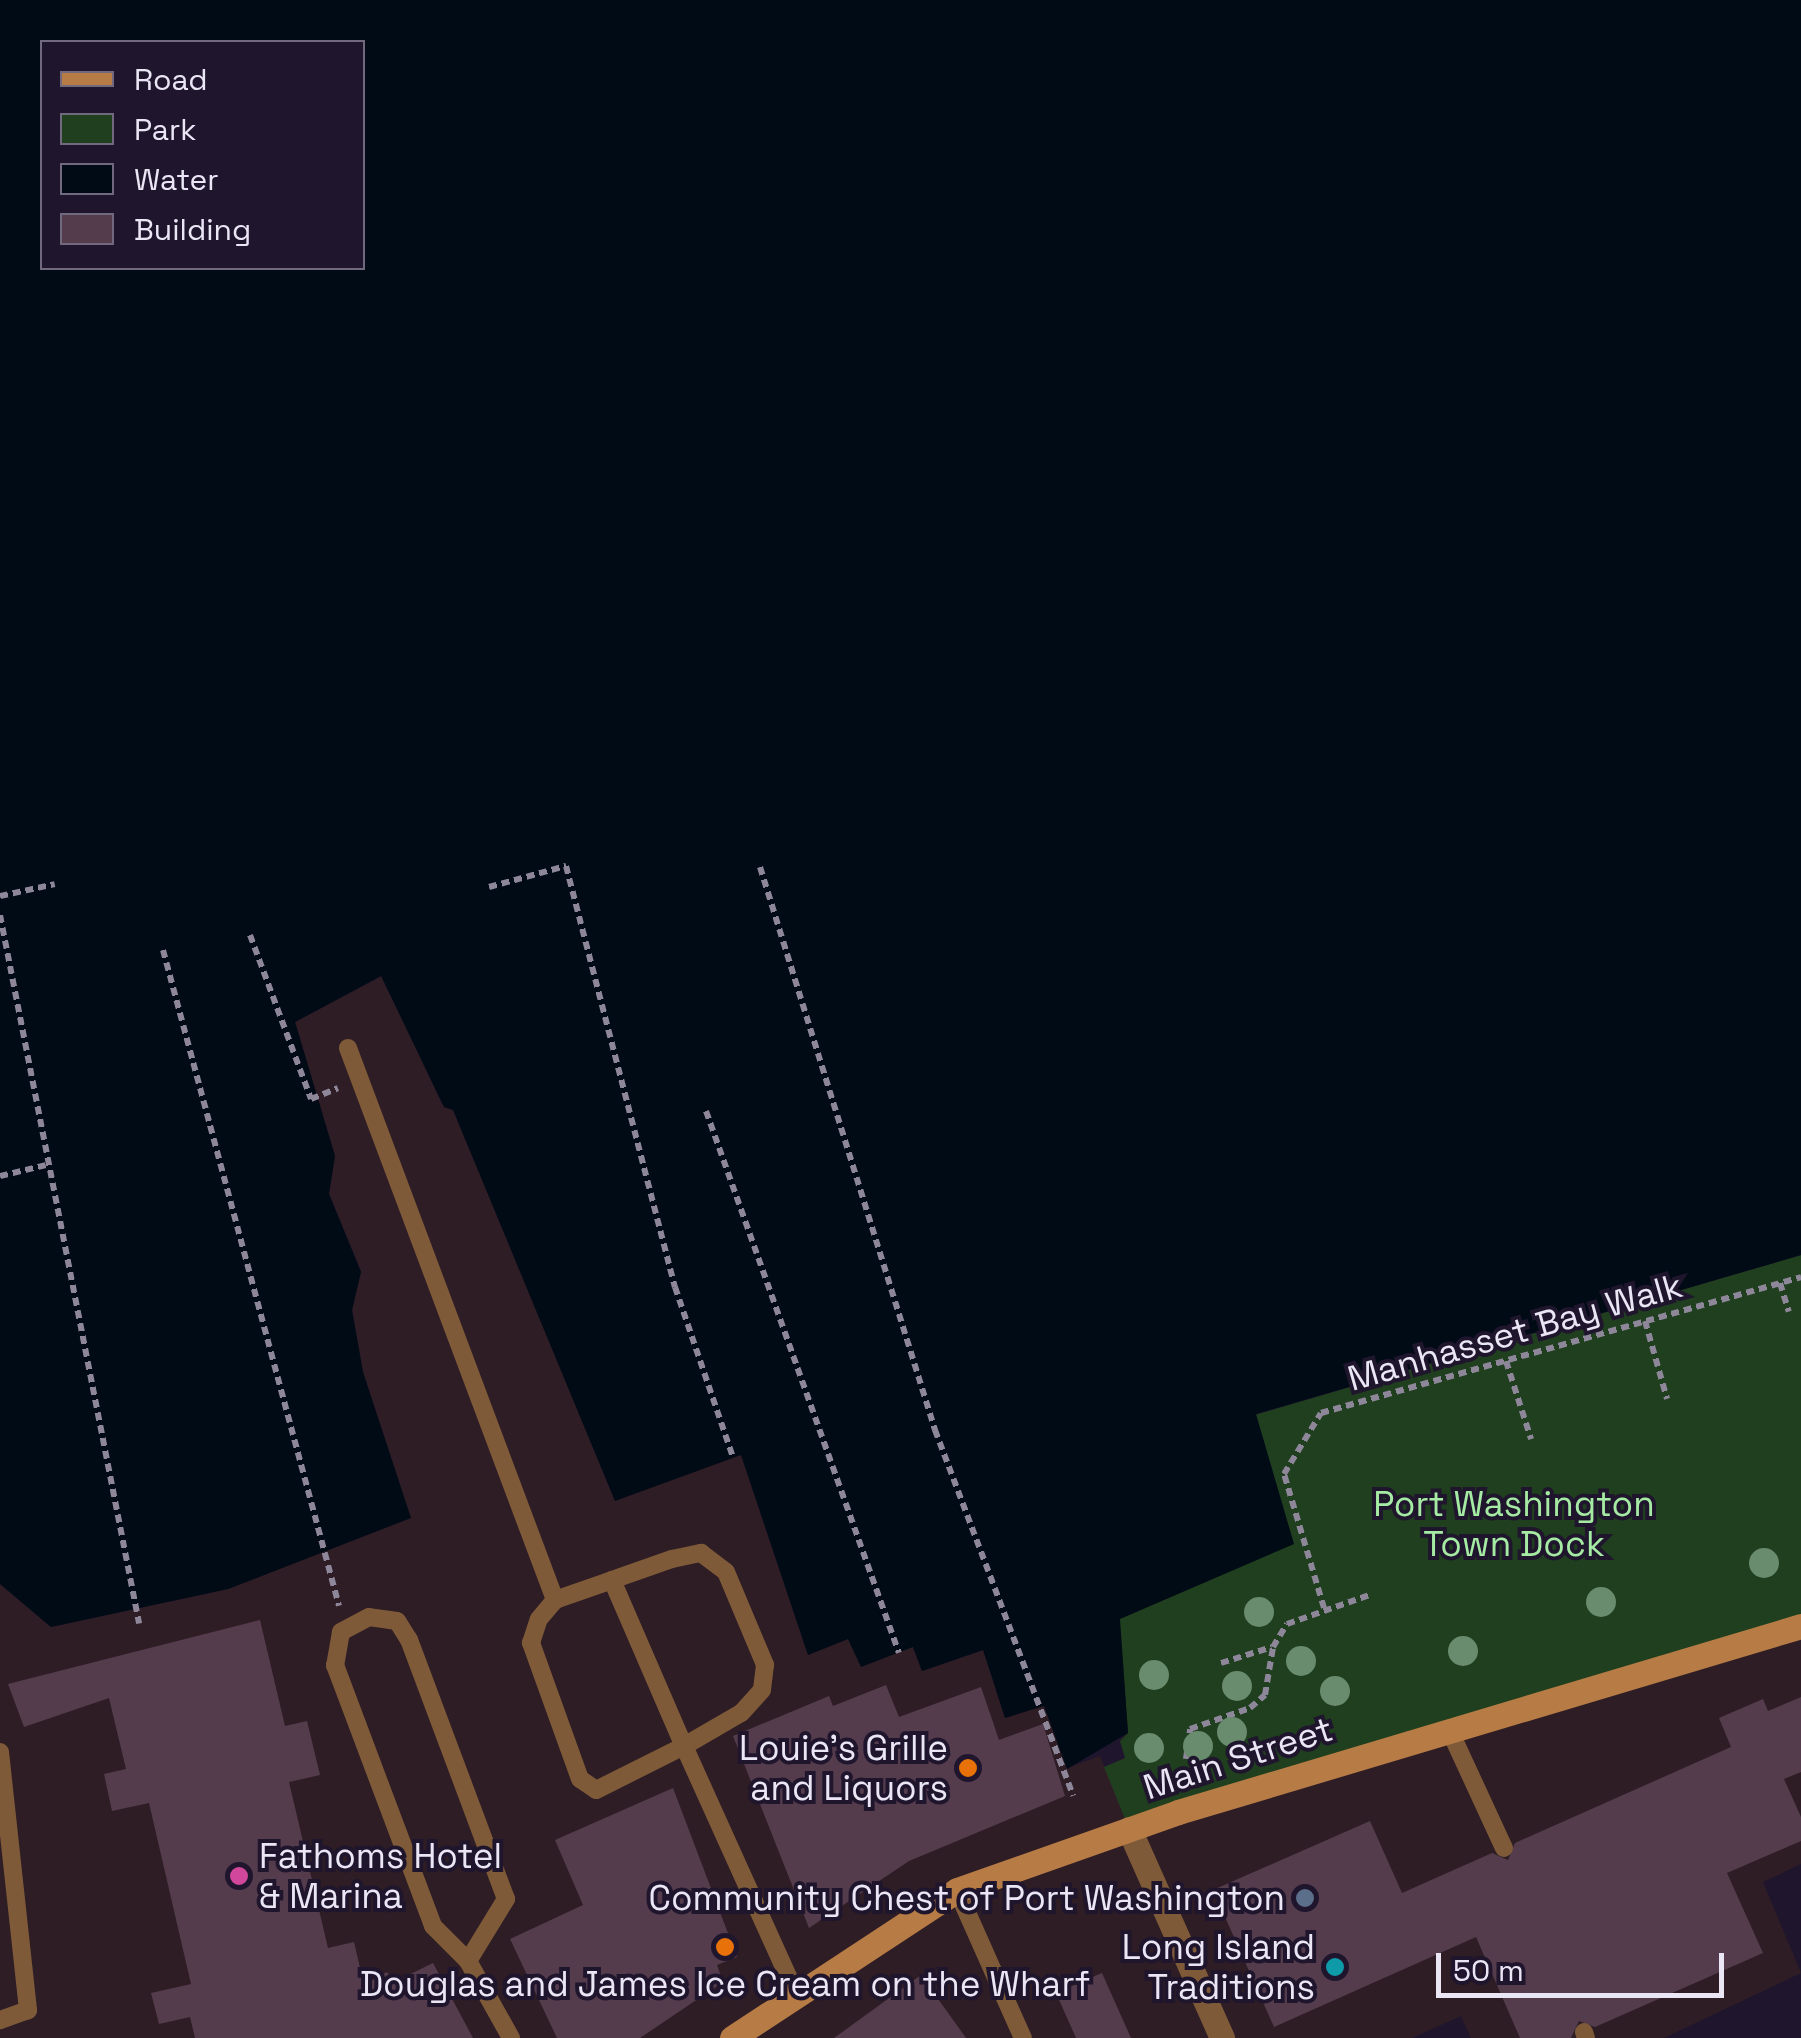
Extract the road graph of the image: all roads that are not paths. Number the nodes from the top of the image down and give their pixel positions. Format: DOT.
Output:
graph roads {
  1 [pos="348,1048"];
  2 [pos="612,1580"];
  3 [pos="555,1600"];
  4 [pos="1801,1626"];
  5 [pos="1449,1729"];
  6 [pos="684,1746"];
  7 [pos="0,1752"];
  8 [pos="1129,1829"];
  9 [pos="1504,1848"];
  10 [pos="957,1890"];
  11 [pos="468,1961"];
  12 [pos="796,1994"];
  13 [pos="0,2020"];
  14 [pos="511,2038"];
  15 [pos="732,2038"];
  16 [pos="1023,2038"];
  17 [pos="1222,2038"];
  1 -- 3 [label="lane"];
  2 -- 3 [label="lane"];
  2 -- 6 [label="lane"];
  2 -- 6 [label="lane"];
  3 -- 6 [label="lane"];
  4 -- 5 [label="main road, Main Street"];
  5 -- 8 [label="main road, Main Street"];
  5 -- 9 [label="lane"];
  6 -- 12 [label="lane"];
  7 -- 13 [label="lane"];
  8 -- 10 [label="main road, Main Street"];
  8 -- 17 [label="street"];
  10 -- 12 [label="main road, Main Street"];
  10 -- 16 [label="lane"];
  11 -- 11 [label="lane"];
  11 -- 14 [label="lane"];
  12 -- 15 [label="main road, Main Street"];
}
